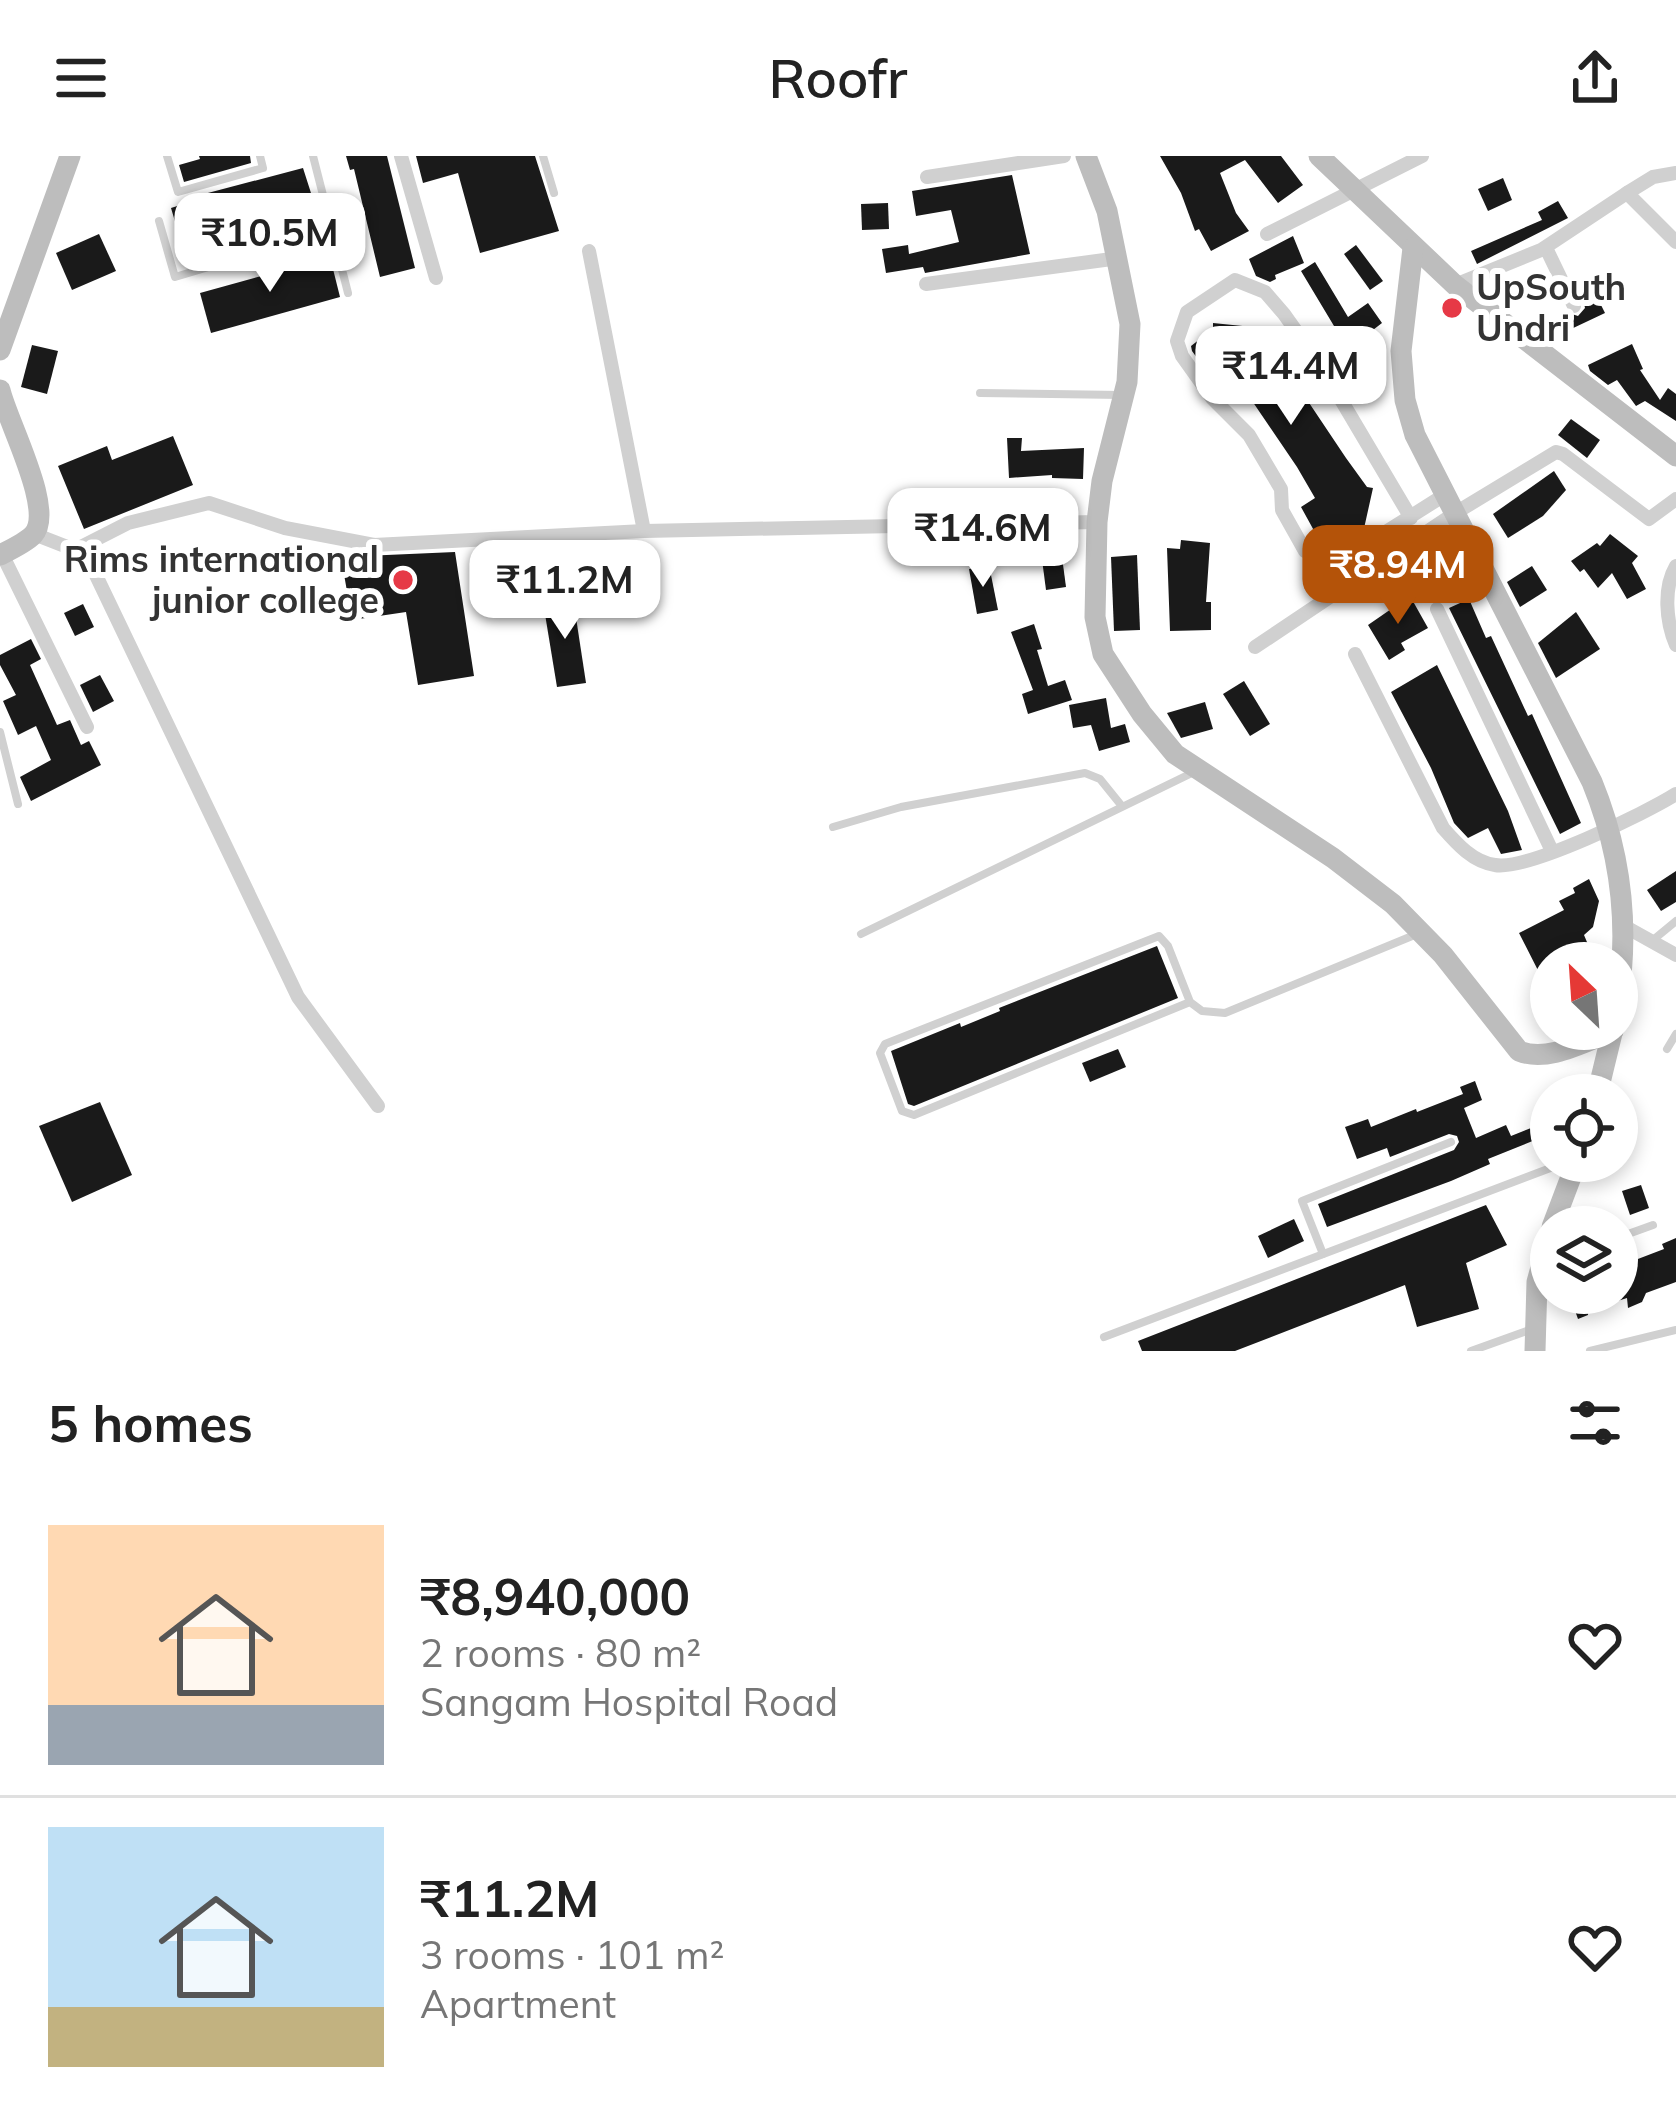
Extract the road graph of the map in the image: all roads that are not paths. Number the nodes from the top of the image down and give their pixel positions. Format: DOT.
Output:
graph roads {
  1 [pos="70,156"];
  2 [pos="167,156"];
  3 [pos="260,156"];
  4 [pos="313,156"];
  5 [pos="401,156"];
  6 [pos="543,156"];
  7 [pos="1064,156"];
  8 [pos="1086,156"];
  9 [pos="1319,156"];
  10 [pos="1422,156"];
  11 [pos="1676,173"];
  12 [pos="927,177"];
  13 [pos="1352,189"];
  14 [pos="1627,193"];
  15 [pos="554,194"];
  16 [pos="159,221"];
  17 [pos="332,230"];
  18 [pos="1267,235"];
  19 [pos="1676,242"];
  20 [pos="1413,248"];
  21 [pos="1546,248"];
  22 [pos="589,251"];
  23 [pos="1119,258"];
  24 [pos="436,278"];
  25 [pos="926,284"];
  26 [pos="1455,285"];
  27 [pos="348,293"];
  28 [pos="1574,306"];
  29 [pos="0,350"];
  30 [pos="0,390"];
  31 [pos="980,393"];
  32 [pos="1124,395"];
  33 [pos="1676,456"];
  34 [pos="1676,499"];
  35 [pos="1448,506"];
  36 [pos="1411,518"];
  37 [pos="1097,522"];
  38 [pos="644,531"];
  39 [pos="34,534"];
  40 [pos="75,550"];
  41 [pos="1,555"];
  42 [pos="1676,566"];
  43 [pos="1437,609"];
  44 [pos="1676,645"];
  45 [pos="1255,647"];
  46 [pos="1355,654"];
  47 [pos="87,727"];
  48 [pos="0,732"];
  49 [pos="1198,770"];
  50 [pos="1676,794"];
  51 [pos="18,804"];
  52 [pos="1121,805"];
  53 [pos="833,827"];
  54 [pos="1610,827"];
  55 [pos="1552,851"];
  56 [pos="1676,921"];
  57 [pos="1624,926"];
  58 [pos="1421,932"];
  59 [pos="861,934"];
  60 [pos="1652,941"];
  61 [pos="1623,942"];
  62 [pos="1676,955"];
  63 [pos="1190,1002"];
  64 [pos="1676,1034"];
  65 [pos="1667,1049"];
  66 [pos="1558,1050"];
  67 [pos="378,1106"];
  68 [pos="1451,1142"];
  69 [pos="1530,1177"];
  70 [pos="1653,1225"];
  71 [pos="1638,1230"];
  72 [pos="1323,1254"];
  73 [pos="1676,1330"];
  74 [pos="1104,1337"];
  75 [pos="1535,1340"];
  76 [pos="1471,1351"];
  77 [pos="1590,1351"];
  1 -- 29 [label="street"];
  2 -- 3 [label="lane"];
  4 -- 17 [label="lane"];
  5 -- 24 [label="street"];
  6 -- 15 [label="lane"];
  7 -- 12 [label="street"];
  8 -- 23 [label="street"];
  9 -- 13 [label="street"];
  10 -- 13 [label="street"];
  11 -- 14 [label="street"];
  13 -- 18 [label="street"];
  13 -- 20 [label="street"];
  14 -- 19 [label="street"];
  14 -- 21 [label="street"];
  16 -- 17 [label="lane"];
  17 -- 27 [label="lane"];
  20 -- 26 [label="street"];
  20 -- 35 [label="street"];
  21 -- 26 [label="street"];
  21 -- 28 [label="street"];
  22 -- 38 [label="street"];
  23 -- 25 [label="street"];
  23 -- 32 [label="street"];
  26 -- 33 [label="street"];
  30 -- 39 [label="street"];
  31 -- 32 [label="lane"];
  32 -- 37 [label="street"];
  34 -- 35 [label="street"];
  35 -- 36 [label="street"];
  35 -- 45 [label="street"];
  35 -- 54 [label="street"];
  36 -- 36 [label="street"];
  37 -- 38 [label="street"];
  37 -- 49 [label="street"];
  38 -- 40 [label="street"];
  39 -- 40 [label="street"];
  39 -- 41 [label="street"];
  40 -- 67 [label="street"];
  41 -- 47 [label="street"];
  42 -- 44 [label="street"];
  43 -- 55 [label="street"];
  46 -- 55 [label="street"];
  48 -- 51 [label="lane"];
  49 -- 52 [label="lane"];
  49 -- 58 [label="street"];
  50 -- 54 [label="street"];
  52 -- 53 [label="lane"];
  52 -- 59 [label="lane"];
  54 -- 55 [label="street"];
  54 -- 57 [label="street"];
  56 -- 60 [label="lane"];
  57 -- 60 [label="street"];
  57 -- 61 [label="street"];
  58 -- 63 [label="lane"];
  58 -- 66 [label="street"];
  60 -- 62 [label="street"];
  63 -- 63 [label="lane"];
  64 -- 65 [label="lane"];
  68 -- 72 [label="lane"];
  69 -- 72 [label="lane"];
  70 -- 71 [label="lane"];
  72 -- 74 [label="lane"];
  73 -- 77 [label="lane"];
  75 -- 76 [label="lane"];
}
